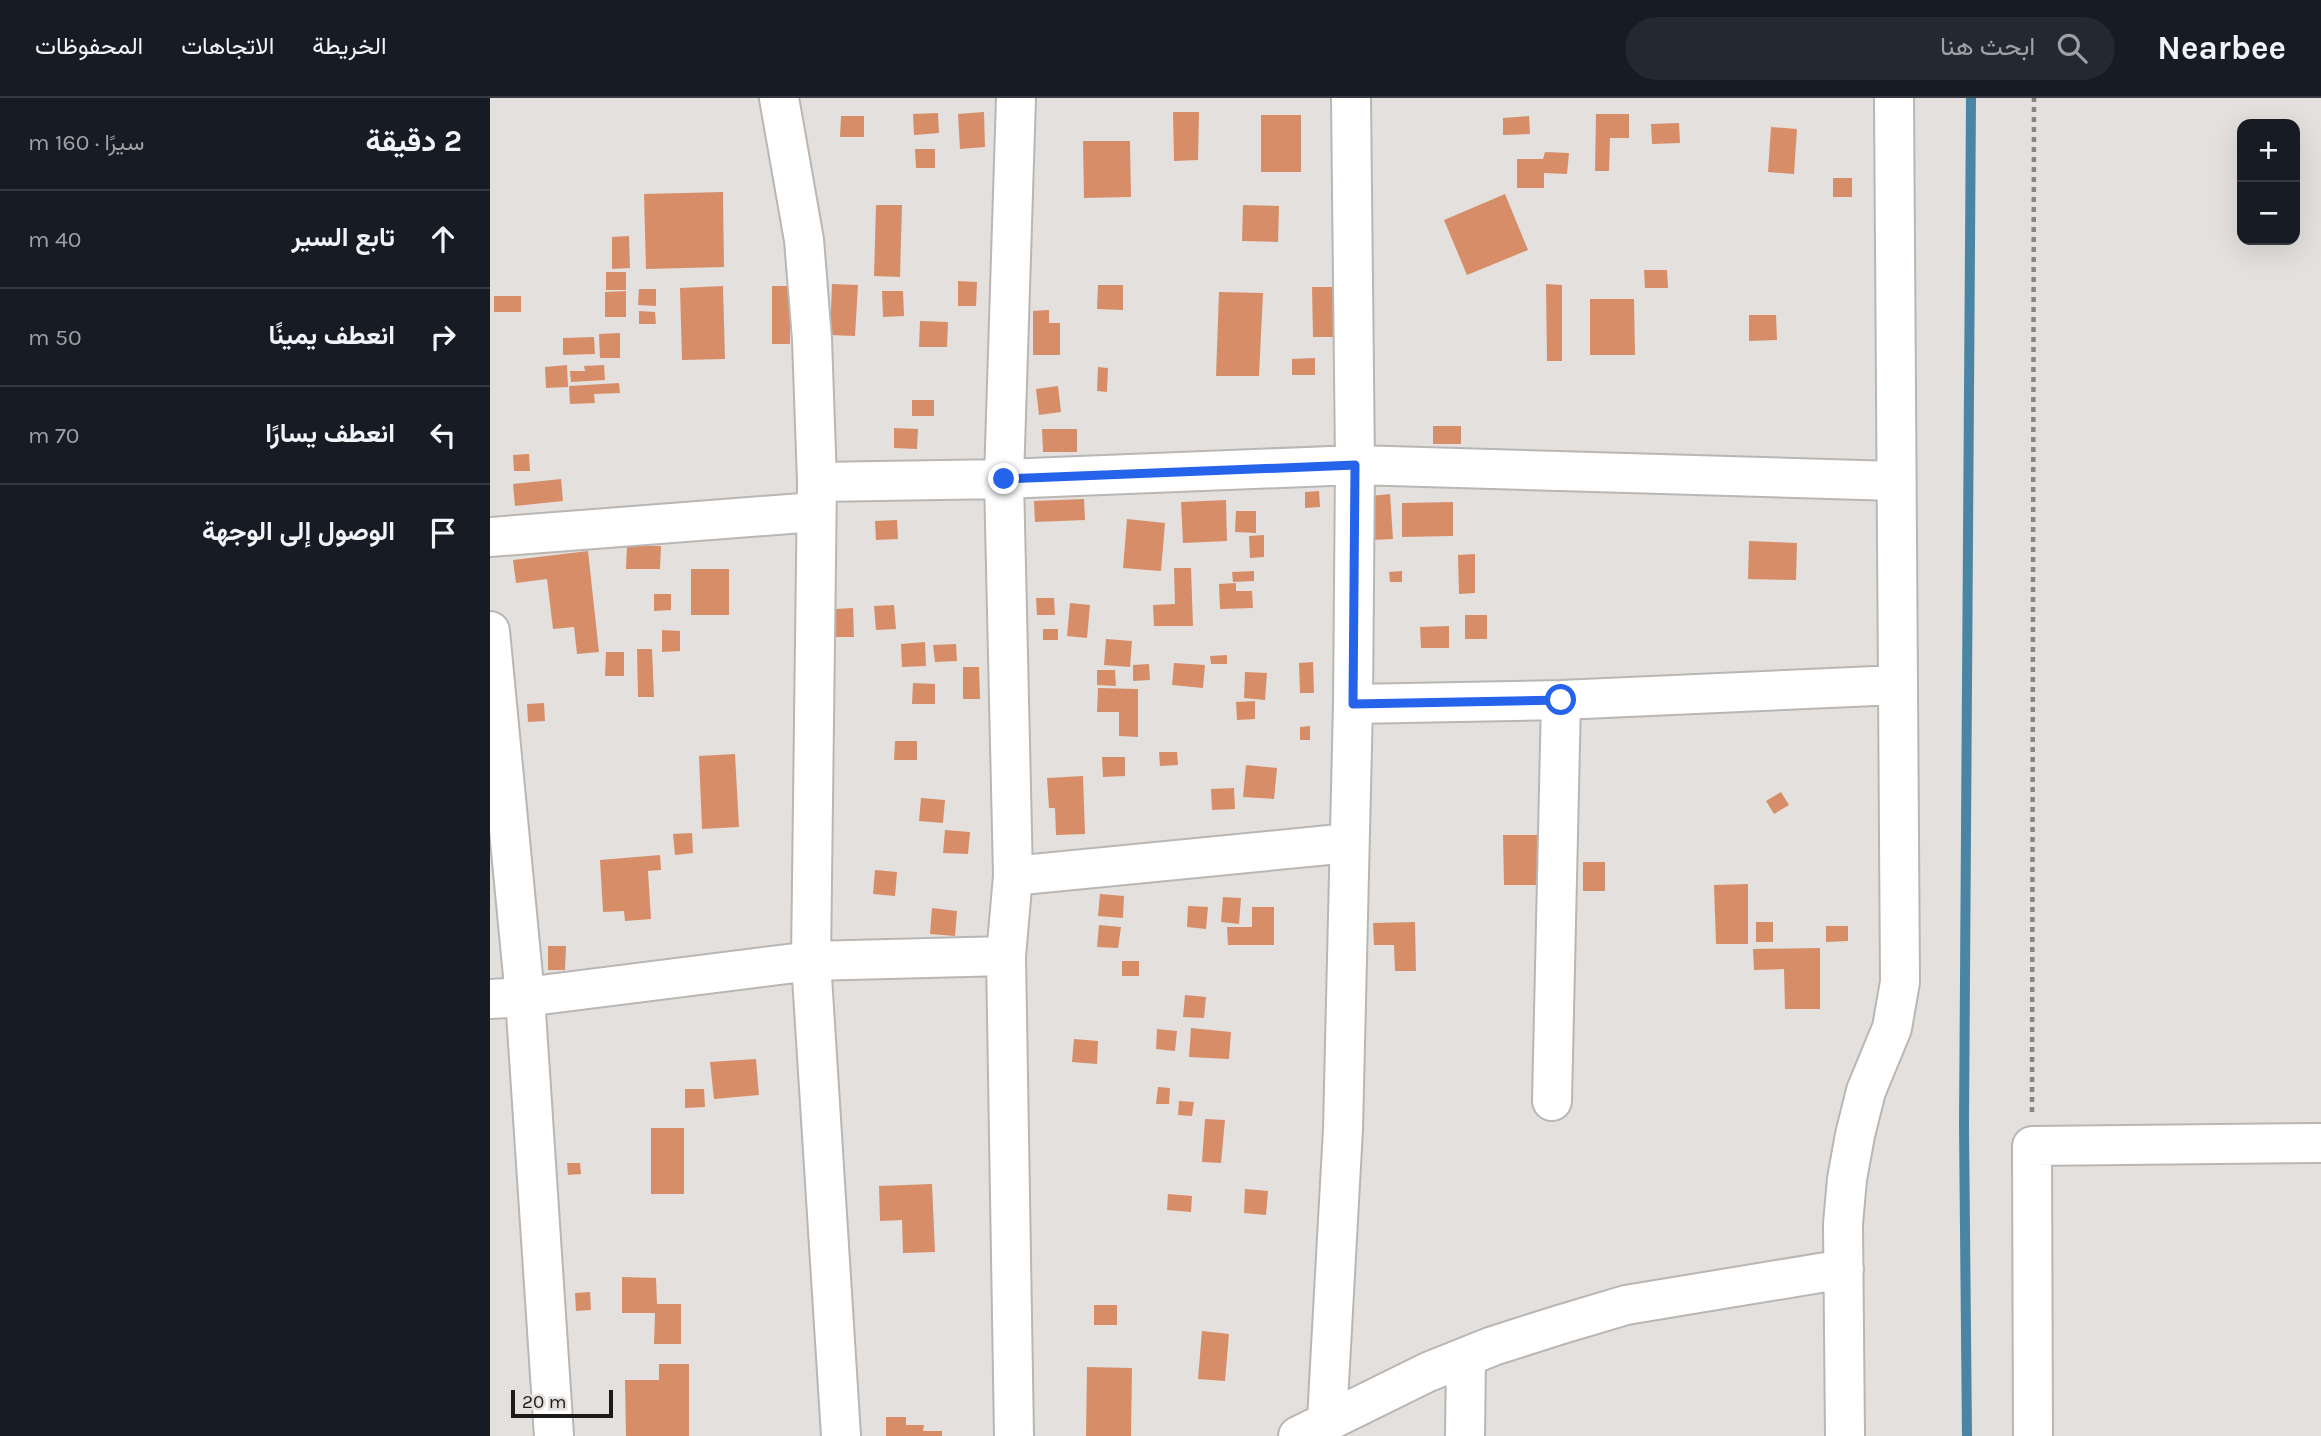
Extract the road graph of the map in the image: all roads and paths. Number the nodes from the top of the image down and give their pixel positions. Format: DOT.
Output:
graph roads {
  1 [pos="779,98"];
  2 [pos="1016,98"];
  3 [pos="1350,98"];
  4 [pos="1895,98"];
  5 [pos="2035,98"];
  6 [pos="1355,465"];
  7 [pos="1004,479"];
  8 [pos="1896,481"];
  9 [pos="816,497"];
  10 [pos="490,537"];
  11 [pos="490,631"];
  12 [pos="1898,685"];
  13 [pos="1561,700"];
  14 [pos="1353,704"];
  15 [pos="1349,843"];
  16 [pos="1013,876"];
  17 [pos="1006,956"];
  18 [pos="811,961"];
  19 [pos="508,998"];
  20 [pos="1552,1101"];
  21 [pos="2321,1143"];
  22 [pos="2032,1146"];
  23 [pos="1844,1269"];
  24 [pos="1466,1357"];
  25 [pos="1313,1428"];
  26 [pos="554,1436"];
  27 [pos="841,1436"];
  28 [pos="1014,1436"];
  29 [pos="1465,1436"];
  30 [pos="1845,1436"];
  31 [pos="2033,1436"];
  1 -- 9 [label="street"];
  2 -- 7 [label="street"];
  3 -- 6 [label="street"];
  4 -- 8 [label="street"];
  5 -- 22 [label="path"];
  6 -- 7 [label="street"];
  6 -- 8 [label="street"];
  6 -- 14 [label="street"];
  7 -- 9 [label="street"];
  7 -- 16 [label="street"];
  8 -- 12 [label="street"];
  9 -- 10 [label="street"];
  9 -- 18 [label="street"];
  11 -- 19 [label="street"];
  12 -- 13 [label="street"];
  12 -- 23 [label="street"];
  13 -- 14 [label="street"];
  13 -- 20 [label="street"];
  14 -- 15 [label="street"];
  15 -- 16 [label="street"];
  15 -- 25 [label="street"];
  16 -- 17 [label="street"];
  17 -- 18 [label="street"];
  17 -- 28 [label="street"];
  18 -- 19 [label="street"];
  18 -- 27 [label="street"];
  19 -- 26 [label="street"];
  21 -- 22 [label="street"];
  22 -- 31 [label="street"];
  23 -- 24 [label="street"];
  23 -- 30 [label="street"];
  24 -- 25 [label="street"];
  24 -- 29 [label="street"];
}
